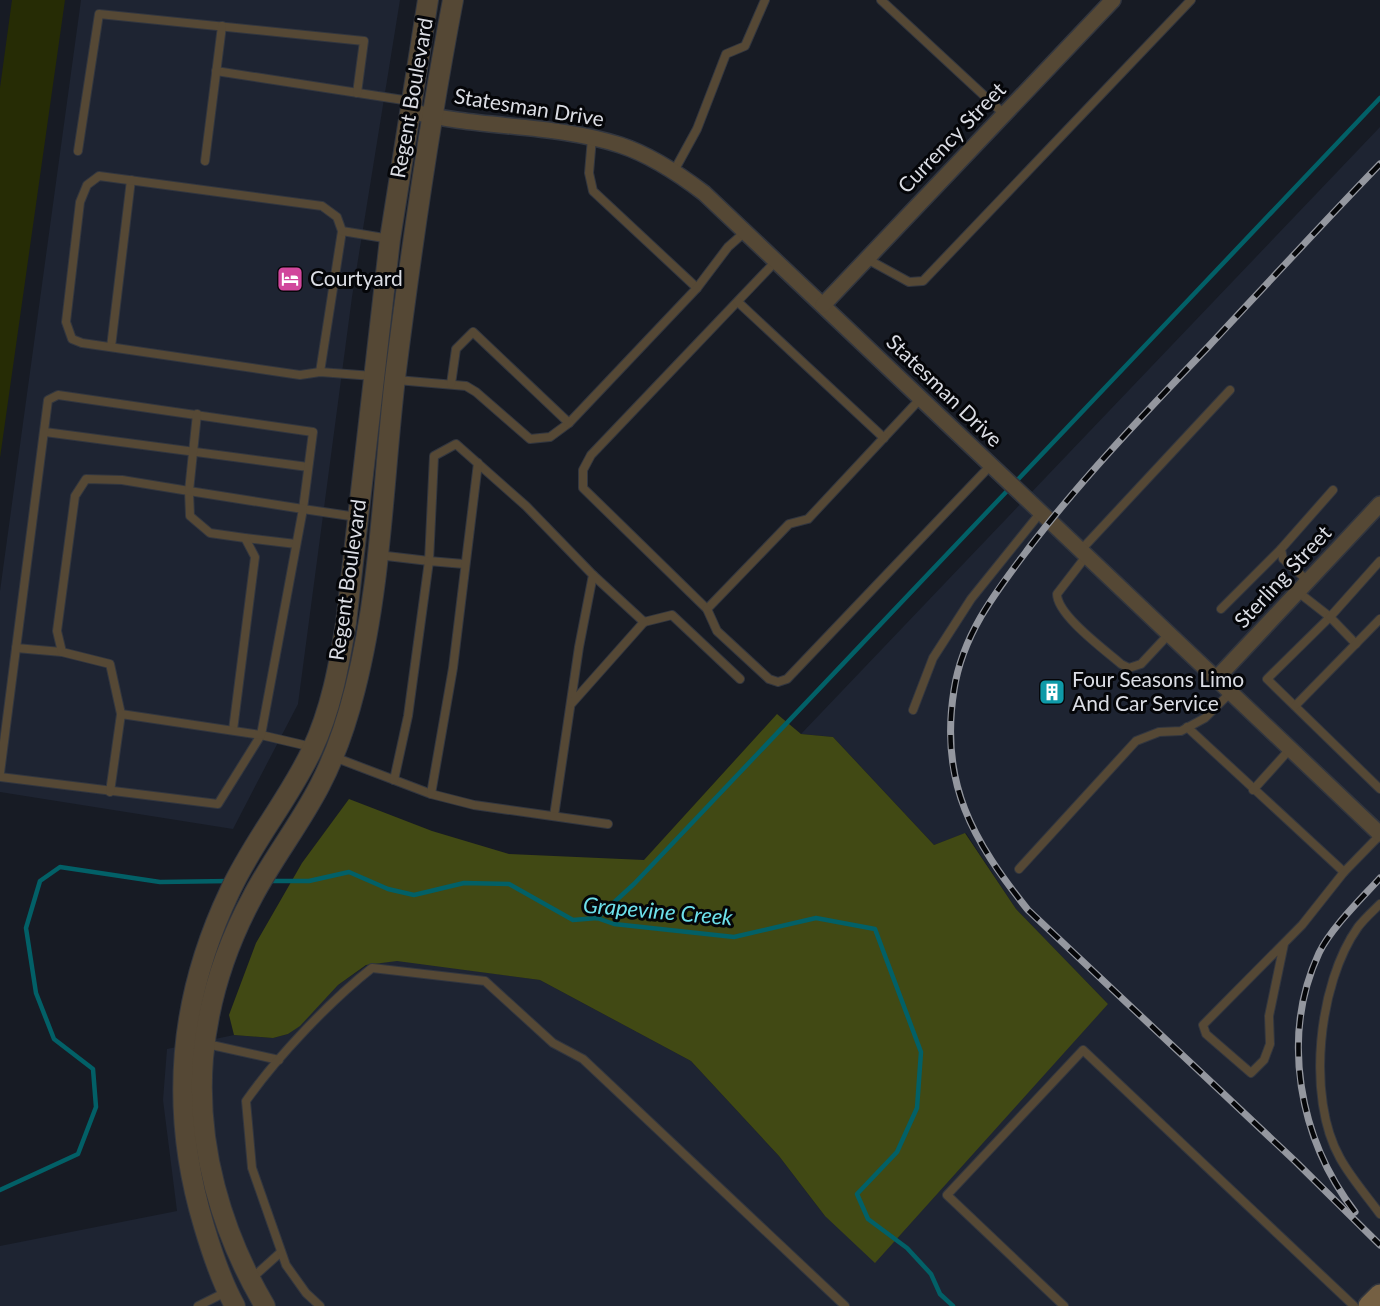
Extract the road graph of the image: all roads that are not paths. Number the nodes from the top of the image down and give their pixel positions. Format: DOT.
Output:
graph roads {
  1 [pos="428,0"];
  2 [pos="453,0"];
  3 [pos="765,0"];
  4 [pos="881,0"];
  5 [pos="1113,0"];
  6 [pos="1191,0"];
  7 [pos="222,26"];
  8 [pos="216,70"];
  9 [pos="357,93"];
  10 [pos="411,106"];
  11 [pos="1004,114"];
  12 [pos="431,115"];
  13 [pos="592,138"];
  14 [pos="78,151"];
  15 [pos="205,161"];
  16 [pos="674,171"];
  17 [pos="131,180"];
  18 [pos="342,231"];
  19 [pos="746,232"];
  20 [pos="390,239"];
  21 [pos="867,259"];
  22 [pos="776,261"];
  23 [pos="698,288"];
  24 [pos="738,303"];
  25 [pos="823,305"];
  26 [pos="111,347"];
  27 [pos="320,372"];
  28 [pos="373,376"];
  29 [pos="395,380"];
  30 [pos="451,384"];
  31 [pos="1230,390"];
  32 [pos="921,398"];
  33 [pos="197,414"];
  34 [pos="569,423"];
  35 [pos="45,432"];
  36 [pos="884,438"];
  37 [pos="193,453"];
  38 [pos="478,463"];
  39 [pos="992,465"];
  40 [pos="308,467"];
  41 [pos="1333,490"];
  42 [pos="189,491"];
  43 [pos="1380,504"];
  44 [pos="303,509"];
  45 [pos="1038,509"];
  46 [pos="357,517"];
  47 [pos="245,538"];
  48 [pos="296,544"];
  49 [pos="1281,549"];
  50 [pos="1084,553"];
  51 [pos="378,555"];
  52 [pos="429,561"];
  53 [pos="1380,561"];
  54 [pos="464,564"];
  55 [pos="593,575"];
  56 [pos="1303,587"];
  57 [pos="707,609"];
  58 [pos="1221,609"];
  59 [pos="1329,618"];
  60 [pos="1380,619"];
  61 [pos="644,622"];
  62 [pos="1169,634"];
  63 [pos="1356,644"];
  64 [pos="16,648"];
  65 [pos="62,652"];
  66 [pos="1216,679"];
  67 [pos="740,680"];
  68 [pos="1231,692"];
  69 [pos="571,704"];
  70 [pos="1295,706"];
  71 [pos="913,710"];
  72 [pos="121,714"];
  73 [pos="1187,727"];
  74 [pos="233,730"];
  75 [pos="261,735"];
  76 [pos="314,748"];
  77 [pos="1290,749"];
  78 [pos="333,757"];
  79 [pos="0,775"];
  80 [pos="394,780"];
  81 [pos="1380,789"];
  82 [pos="1253,790"];
  83 [pos="110,792"];
  84 [pos="431,794"];
  85 [pos="554,816"];
  86 [pos="608,824"];
  87 [pos="1380,835"];
  88 [pos="1019,869"];
  89 [pos="1344,872"];
  90 [pos="1380,904"];
  91 [pos="1284,944"];
  92 [pos="208,974"];
  93 [pos="195,1043"];
  94 [pos="279,1060"];
  95 [pos="1380,1214"];
  96 [pos="281,1252"];
  97 [pos="249,1280"];
  98 [pos="1380,1295"];
  99 [pos="231,1299"];
  100 [pos="198,1306"];
  101 [pos="265,1306"];
  102 [pos="320,1306"];
  103 [pos="844,1306"];
  104 [pos="1064,1306"];
  105 [pos="1354,1306"];
  106 [pos="1368,1306"];
  1 -- 10 [label="street, Regent Boulevard"];
  2 -- 12 [label="street, Regent Boulevard"];
  3 -- 16 [label="lane"];
  4 -- 11 [label="lane"];
  5 -- 11 [label="street, Currency Street"];
  6 -- 21 [label="lane"];
  7 -- 8 [label="lane"];
  7 -- 9 [label="lane"];
  7 -- 14 [label="lane"];
  8 -- 9 [label="lane"];
  8 -- 15 [label="lane"];
  9 -- 10 [label="lane"];
  10 -- 12 [label="street, Statesman Drive"];
  10 -- 20 [label="street, Regent Boulevard"];
  11 -- 21 [label="street, Currency Street"];
  12 -- 13 [label="street, Statesman Drive"];
  12 -- 29 [label="street, Regent Boulevard"];
  13 -- 16 [label="street, Statesman Drive"];
  13 -- 23 [label="lane"];
  16 -- 19 [label="street, Statesman Drive"];
  17 -- 18 [label="lane"];
  17 -- 26 [label="lane"];
  17 -- 26 [label="lane"];
  18 -- 20 [label="lane"];
  18 -- 27 [label="lane"];
  19 -- 22 [label="street, Statesman Drive"];
  19 -- 23 [label="lane"];
  20 -- 28 [label="street, Regent Boulevard"];
  21 -- 25 [label="street, Currency Street"];
  22 -- 24 [label="lane"];
  22 -- 25 [label="street, Statesman Drive"];
  23 -- 34 [label="lane"];
  24 -- 36 [label="lane"];
  24 -- 57 [label="lane"];
  25 -- 32 [label="street, Statesman Drive"];
  26 -- 27 [label="lane"];
  27 -- 28 [label="lane"];
  28 -- 29 [label="street"];
  28 -- 46 [label="street, Regent Boulevard"];
  29 -- 30 [label="lane"];
  29 -- 51 [label="street, Regent Boulevard"];
  30 -- 34 [label="lane"];
  30 -- 34 [label="lane"];
  31 -- 50 [label="lane"];
  32 -- 36 [label="lane"];
  32 -- 39 [label="street, Statesman Drive"];
  33 -- 35 [label="lane"];
  33 -- 37 [label="lane"];
  33 -- 40 [label="lane"];
  35 -- 37 [label="lane"];
  35 -- 64 [label="lane"];
  36 -- 57 [label="lane"];
  37 -- 40 [label="lane"];
  37 -- 42 [label="lane"];
  38 -- 52 [label="lane"];
  38 -- 54 [label="lane"];
  38 -- 55 [label="lane"];
  39 -- 45 [label="street, Statesman Drive"];
  39 -- 57 [label="lane"];
  40 -- 44 [label="lane"];
  41 -- 49 [label="lane"];
  42 -- 44 [label="lane"];
  42 -- 47 [label="lane"];
  42 -- 65 [label="lane"];
  43 -- 56 [label="street, Sterling Street"];
  44 -- 46 [label="lane"];
  44 -- 48 [label="lane"];
  45 -- 50 [label="street, Statesman Drive"];
  45 -- 71 [label="lane"];
  46 -- 76 [label="street, Regent Boulevard"];
  47 -- 48 [label="lane"];
  47 -- 74 [label="lane"];
  48 -- 75 [label="lane"];
  49 -- 56 [label="lane"];
  49 -- 58 [label="lane"];
  50 -- 62 [label="street, Statesman Drive"];
  50 -- 62 [label="lane"];
  51 -- 52 [label="lane"];
  51 -- 78 [label="street, Regent Boulevard"];
  52 -- 54 [label="lane"];
  52 -- 80 [label="lane"];
  53 -- 59 [label="lane"];
  54 -- 84 [label="lane"];
  55 -- 61 [label="lane"];
  55 -- 69 [label="lane"];
  56 -- 59 [label="lane"];
  56 -- 66 [label="street, Sterling Street"];
  59 -- 63 [label="lane"];
  59 -- 70 [label="lane"];
  60 -- 63 [label="lane"];
  61 -- 67 [label="lane"];
  61 -- 69 [label="lane"];
  62 -- 66 [label="street, Statesman Drive"];
  63 -- 70 [label="lane"];
  64 -- 65 [label="lane"];
  64 -- 79 [label="lane"];
  65 -- 72 [label="lane"];
  66 -- 68 [label="street, Statesman Drive"];
  68 -- 73 [label="lane"];
  68 -- 77 [label="street, Statesman Drive"];
  69 -- 85 [label="lane"];
  70 -- 81 [label="lane"];
  72 -- 74 [label="lane"];
  72 -- 83 [label="lane"];
  73 -- 82 [label="lane"];
  73 -- 88 [label="lane"];
  74 -- 75 [label="lane"];
  75 -- 76 [label="lane"];
  75 -- 83 [label="lane"];
  76 -- 92 [label="street, Regent Boulevard"];
  77 -- 82 [label="lane"];
  77 -- 87 [label="street, Statesman Drive"];
  78 -- 80 [label="lane"];
  78 -- 92 [label="street, Regent Boulevard"];
  79 -- 83 [label="lane"];
  80 -- 84 [label="lane"];
  82 -- 89 [label="lane"];
  84 -- 85 [label="lane"];
  85 -- 86 [label="lane"];
  87 -- 89 [label="lane"];
  89 -- 91 [label="lane"];
  90 -- 95 [label="lane"];
  91 -- 91 [label="lane"];
  92 -- 93 [label="street, Regent Boulevard"];
  93 -- 94 [label="lane"];
  93 -- 97 [label="street, Regent Boulevard"];
  93 -- 99 [label="street, Regent Boulevard"];
  94 -- 96 [label="lane"];
  94 -- 103 [label="lane"];
  96 -- 97 [label="lane"];
  96 -- 102 [label="lane"];
  97 -- 101 [label="street, Regent Boulevard"];
  98 -- 106 [label="main road"];
  99 -- 100 [label="lane"];
  104 -- 105 [label="lane"];
}
